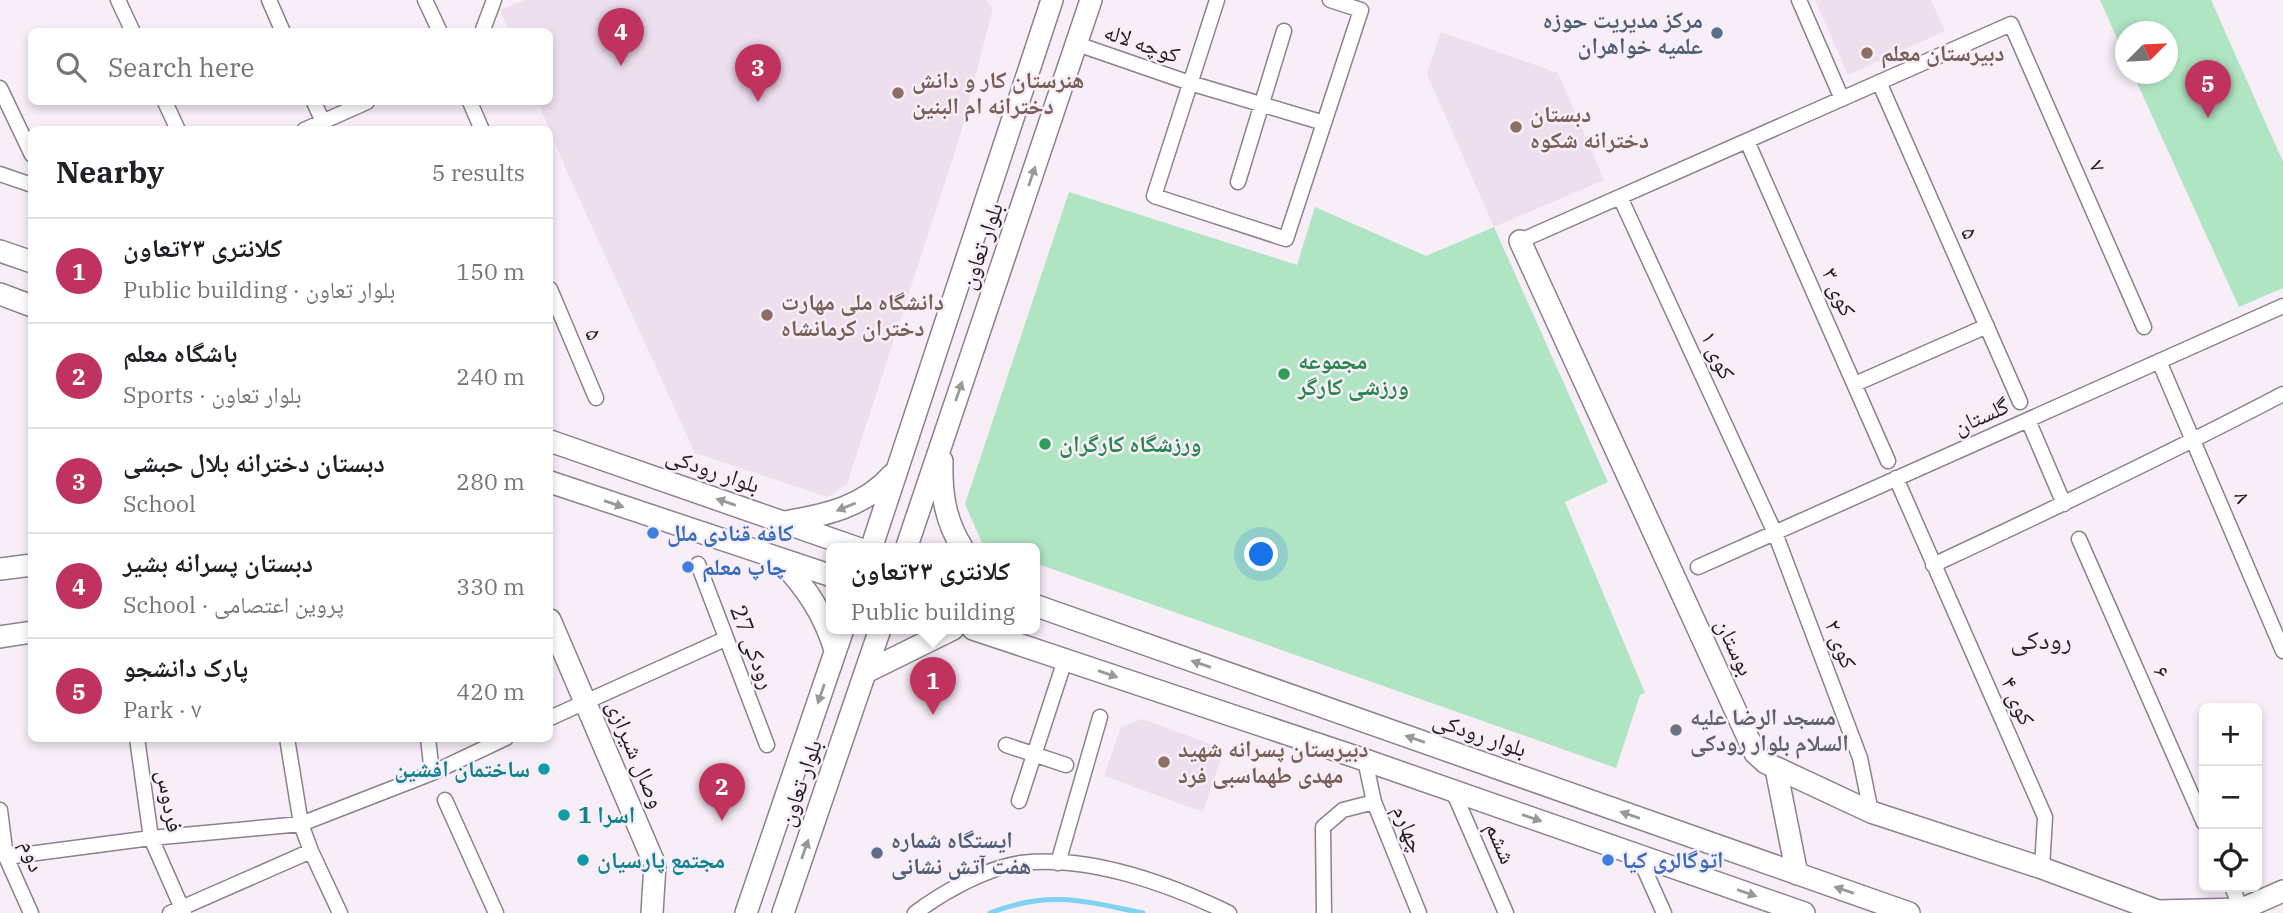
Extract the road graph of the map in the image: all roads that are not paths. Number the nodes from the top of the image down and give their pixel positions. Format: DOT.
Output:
graph roads {
  1 [pos="118,0"];
  2 [pos="269,0"];
  3 [pos="425,0"];
  4 [pos="494,0"];
  5 [pos="1052,0"];
  6 [pos="1091,0"];
  7 [pos="1217,0"];
  8 [pos="1330,0"];
  9 [pos="1799,0"];
  10 [pos="131,28"];
  11 [pos="281,28"];
  12 [pos="438,28"];
  13 [pos="484,28"];
  14 [pos="1284,31"];
  15 [pos="1077,44"];
  16 [pos="1879,82"];
  17 [pos="1190,83"];
  18 [pos="0,88"];
  19 [pos="1842,99"];
  20 [pos="1262,104"];
  21 [pos="166,105"];
  22 [pos="315,105"];
  23 [pos="361,105"];
  24 [pos="471,105"];
  25 [pos="1324,122"];
  26 [pos="324,125"];
  27 [pos="176,126"];
  28 [pos="480,126"];
  29 [pos="1747,141"];
  30 [pos="28,147"];
  31 [pos="0,174"];
  32 [pos="1238,182"];
  33 [pos="28,184"];
  34 [pos="1620,197"];
  35 [pos="1520,241"];
  36 [pos="0,250"];
  37 [pos="28,260"];
  38 [pos="0,295"];
  39 [pos="553,296"];
  40 [pos="28,305"];
  41 [pos="2283,306"];
  42 [pos="1987,326"];
  43 [pos="2144,327"];
  44 [pos="2159,361"];
  45 [pos="1855,384"];
  46 [pos="2283,394"];
  47 [pos="596,398"];
  48 [pos="2020,402"];
  49 [pos="2028,420"];
  50 [pos="944,437"];
  51 [pos="2194,440"];
  52 [pos="553,442"];
  53 [pos="1888,461"];
  54 [pos="897,470"];
  55 [pos="1896,478"];
  56 [pos="553,483"];
  57 [pos="2064,504"];
  58 [pos="784,523"];
  59 [pos="1775,533"];
  60 [pos="2079,538"];
  61 [pos="842,543"];
  62 [pos="873,543"];
  63 [pos="908,543"];
  64 [pos="960,543"];
  65 [pos="781,560"];
  66 [pos="698,565"];
  67 [pos="1933,565"];
  68 [pos="28,566"];
  69 [pos="1698,567"];
  70 [pos="0,569"];
  71 [pos="826,574"];
  72 [pos="1040,607"];
  73 [pos="826,626"];
  74 [pos="553,627"];
  75 [pos="28,633"];
  76 [pos="829,634"];
  77 [pos="841,634"];
  78 [pos="878,634"];
  79 [pos="943,634"];
  80 [pos="988,634"];
  81 [pos="0,637"];
  82 [pos="725,639"];
  83 [pos="835,650"];
  84 [pos="2283,651"];
  85 [pos="1065,660"];
  86 [pos="866,672"];
  87 [pos="585,702"];
  88 [pos="553,717"];
  89 [pos="1100,717"];
  90 [pos="138,742"];
  91 [pos="288,742"];
  92 [pos="428,742"];
  93 [pos="498,742"];
  94 [pos="767,745"];
  95 [pos="1006,745"];
  96 [pos="1034,755"];
  97 [pos="1365,760"];
  98 [pos="1066,765"];
  99 [pos="1776,769"];
  100 [pos="432,773"];
  101 [pos="1453,791"];
  102 [pos="444,800"];
  103 [pos="1019,801"];
  104 [pos="1374,802"];
  105 [pos="0,810"];
  106 [pos="1871,812"];
  107 [pos="2199,812"];
  108 [pos="301,824"];
  109 [pos="151,838"];
  110 [pos="311,851"];
  111 [pos="1638,855"];
  112 [pos="6,857"];
  113 [pos="1058,863"];
  114 [pos="2042,869"];
  115 [pos="1797,874"];
  116 [pos="2283,891"];
  117 [pos="2234,892"];
  118 [pos="179,911"];
  119 [pos="2243,911"];
  120 [pos="31,913"];
  121 [pos="340,913"];
  122 [pos="496,913"];
  123 [pos="652,913"];
  124 [pos="746,913"];
  125 [pos="783,913"];
  126 [pos="915,913"];
  127 [pos="1229,913"];
  128 [pos="1324,913"];
  129 [pos="1419,913"];
  130 [pos="1506,913"];
  131 [pos="1664,913"];
  132 [pos="1804,913"];
  133 [pos="1909,913"];
  1 -- 10 [label="street"];
  2 -- 11 [label="street"];
  3 -- 12 [label="street"];
  4 -- 13 [label="street"];
  5 -- 54 [label="main road, بلوار تعاون"];
  6 -- 15 [label="main road, بلوار تعاون"];
  7 -- 17 [label="street, کوچه لاله"];
  8 -- 25 [label="street"];
  9 -- 19 [label="street"];
  14 -- 20 [label="street"];
  15 -- 17 [label="street, کوچه لاله"];
  50 -- 15 [label="main road, بلوار تعاون, one-way"];
  16 -- 19 [label="street"];
  16 -- 42 [label="street, ۵"];
  16 -- 43 [label="street, ۷"];
  17 -- 20 [label="street"];
  17 -- 25 [label="street"];
  18 -- 30 [label="street"];
  19 -- 29 [label="street"];
  20 -- 25 [label="street"];
  20 -- 32 [label="street"];
  21 -- 27 [label="street"];
  22 -- 26 [label="street"];
  23 -- 26 [label="street"];
  24 -- 28 [label="street"];
  29 -- 34 [label="street"];
  29 -- 45 [label="street, کوی ۳"];
  31 -- 33 [label="street"];
  34 -- 35 [label="street"];
  34 -- 59 [label="street, کوی ۱"];
  35 -- 99 [label="main road, بوستان"];
  36 -- 37 [label="main road"];
  38 -- 40 [label="main road"];
  39 -- 47 [label="street, ۵"];
  41 -- 44 [label="street, گلستان"];
  42 -- 45 [label="street"];
  42 -- 48 [label="street, ۵"];
  44 -- 49 [label="street, گلستان"];
  44 -- 51 [label="street, ۸"];
  45 -- 53 [label="street, کوی ۳"];
  46 -- 51 [label="street"];
  49 -- 55 [label="street, گلستان"];
  49 -- 57 [label="street"];
  50 -- 63 [label="main road, بلوار تعاون"];
  50 -- 64 [label="main road"];
  51 -- 57 [label="street"];
  51 -- 84 [label="street, ۸"];
  58 -- 52 [label="main road, بلوار رودکی, one-way"];
  54 -- 58 [label="main road, one-way"];
  54 -- 62 [label="main road, بلوار تعاون"];
  55 -- 59 [label="street, گلستان"];
  55 -- 67 [label="street, کوی ۴"];
  56 -- 65 [label="main road, one-way"];
  57 -- 67 [label="street"];
  58 -- 61 [label="main road, بلوار رودکی"];
  59 -- 69 [label="street, گلستان"];
  59 -- 106 [label="street, کوی ۲"];
  60 -- 107 [label="street, ۶"];
  65 -- 71 [label="main road"];
  65 -- 73 [label="main road"];
  66 -- 82 [label="street, رودکی 27"];
  67 -- 114 [label="street, کوی ۴"];
  68 -- 70 [label="main road"];
  115 -- 72 [label="main road, بلوار رودکی, one-way"];
  74 -- 87 [label="main road, وصال شیرازی"];
  75 -- 81 [label="main road"];
  76 -- 83 [label="main road"];
  77 -- 83 [label="main road, بلوار تعاون"];
  78 -- 86 [label="main road, بلوار تعاون"];
  79 -- 86 [label="main road"];
  80 -- 85 [label="main road"];
  82 -- 87 [label="street"];
  82 -- 94 [label="street, رودکی 27"];
  83 -- 124 [label="main road, بلوار تعاون, one-way"];
  85 -- 96 [label="street"];
  85 -- 97 [label="main road, one-way"];
  125 -- 86 [label="main road, بلوار تعاون, one-way"];
  87 -- 88 [label="street"];
  87 -- 123 [label="main road, وصال شیرازی"];
  89 -- 113 [label="street"];
  90 -- 109 [label="street, فردوس"];
  91 -- 108 [label="street"];
  92 -- 100 [label="street"];
  93 -- 100 [label="street"];
  95 -- 96 [label="street"];
  96 -- 98 [label="street"];
  96 -- 103 [label="street"];
  97 -- 101 [label="main road"];
  97 -- 104 [label="street, چهارم"];
  99 -- 106 [label="main road, بوستان"];
  99 -- 115 [label="main road"];
  100 -- 108 [label="street"];
  101 -- 111 [label="main road, one-way"];
  101 -- 130 [label="street, ششم"];
  102 -- 122 [label="street"];
  104 -- 128 [label="street"];
  104 -- 129 [label="street, چهارم"];
  105 -- 112 [label="street, دوم"];
  106 -- 114 [label="main road, بوستان"];
  108 -- 109 [label="street"];
  108 -- 110 [label="street"];
  109 -- 112 [label="street"];
  109 -- 118 [label="street, فردوس"];
  110 -- 118 [label="street"];
  110 -- 121 [label="street"];
  111 -- 131 [label="street"];
  111 -- 132 [label="main road, one-way"];
  112 -- 120 [label="street, دوم"];
  113 -- 126 [label="street"];
  113 -- 127 [label="street"];
  114 -- 119 [label="main road, بوستان"];
  133 -- 115 [label="main road, بلوار رودکی, one-way"];
  116 -- 119 [label="main road, بوستان"];
  117 -- 119 [label="street"];
}
